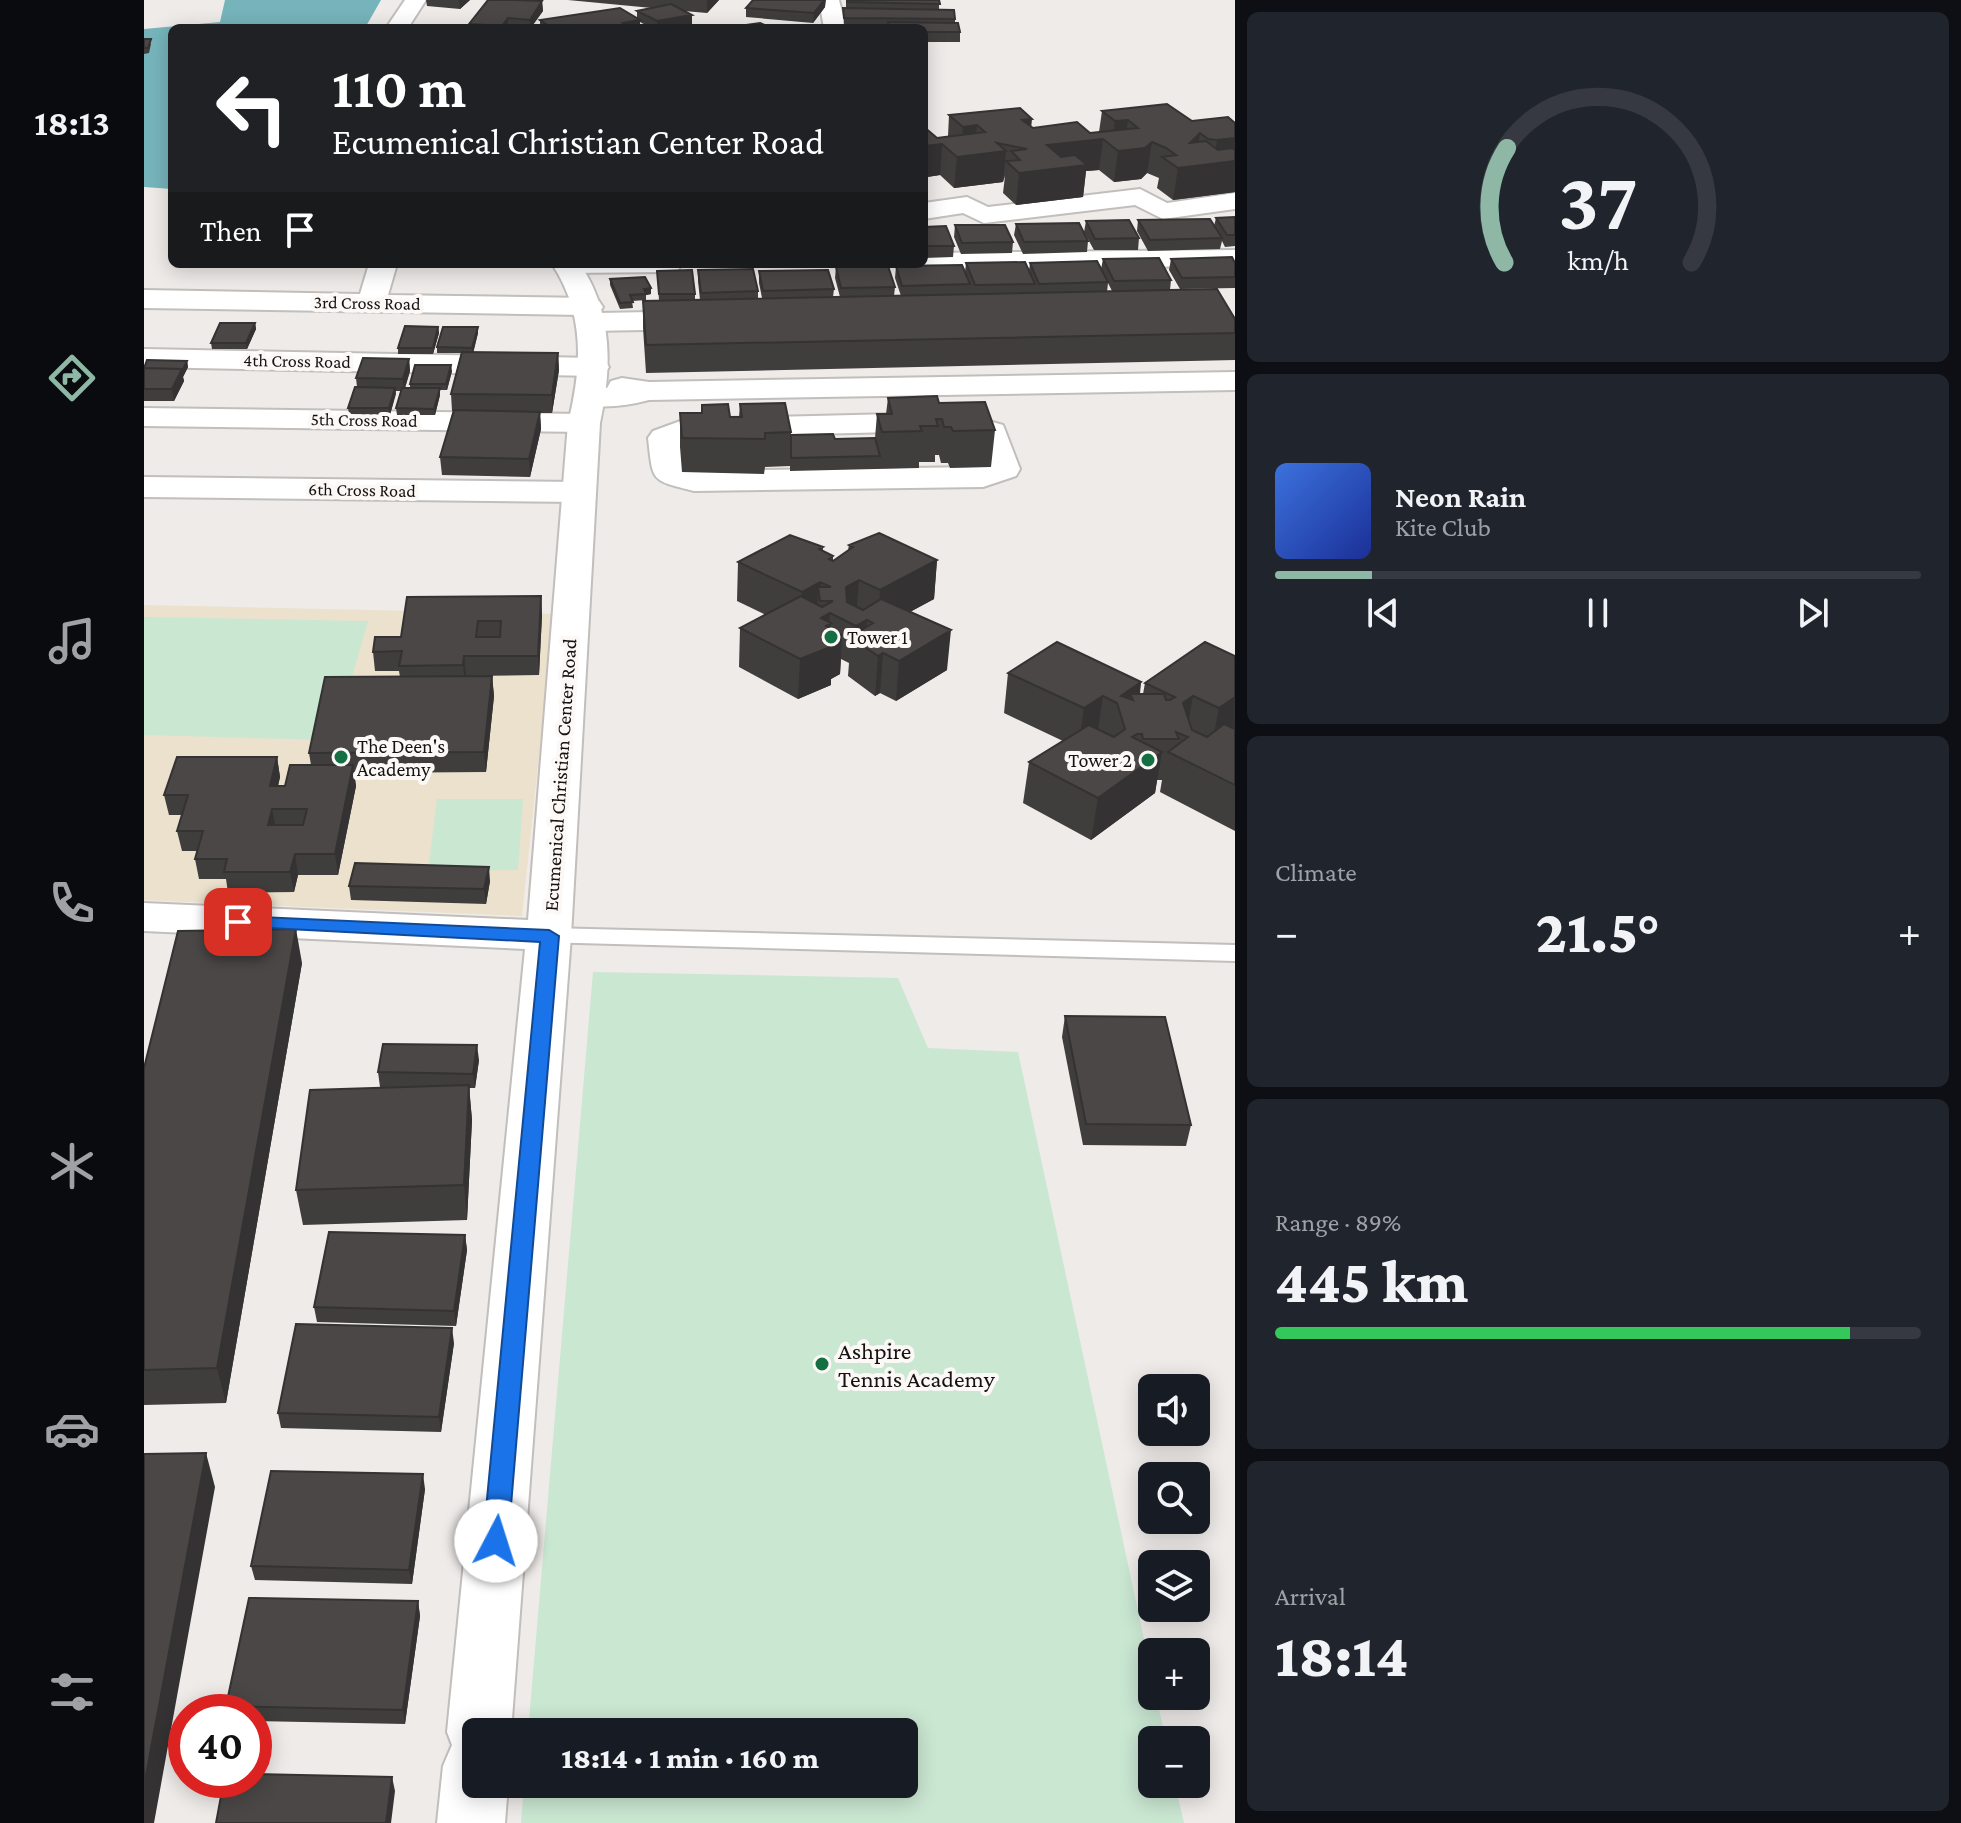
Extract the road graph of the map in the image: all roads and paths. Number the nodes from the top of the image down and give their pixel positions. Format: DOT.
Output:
graph roads {
  1 [pos="416,0"];
  2 [pos="829,0"];
  3 [pos="399,24"];
  4 [pos="834,24"];
  5 [pos="1235,201"];
  6 [pos="928,210"];
  7 [pos="1235,258"];
  8 [pos="928,261"];
  9 [pos="382,268"];
  10 [pos="569,268"];
  11 [pos="616,268"];
  12 [pos="144,299"];
  13 [pos="371,303"];
  14 [pos="590,314"];
  15 [pos="728,319"];
  16 [pos="633,321"];
  17 [pos="144,358"];
  18 [pos="1235,381"];
  19 [pos="590,394"];
  20 [pos="889,408"];
  21 [pos="771,410"];
  22 [pos="144,417"];
  23 [pos="1019,432"];
  24 [pos="647,433"];
  25 [pos="144,487"];
  26 [pos="579,492"];
  27 [pos="144,917"];
  28 [pos="549,936"];
  29 [pos="1235,953"];
  30 [pos="480,1718"];
  31 [pos="473,1798"];
  32 [pos="471,1823"];
  1 -- 3 [label="street"];
  2 -- 4 [label="street"];
  5 -- 6 [label="street"];
  7 -- 8 [label="street"];
  9 -- 13 [label="street"];
  10 -- 14 [label="street, Ecumenical Christian Center Road"];
  11 -- 16 [label="street"];
  12 -- 13 [label="street, 3rd Cross Road"];
  13 -- 14 [label="street, 3rd Cross Road"];
  14 -- 16 [label="street, 3rd Cross Road"];
  14 -- 19 [label="street, Ecumenical Christian Center Road"];
  15 -- 16 [label="street, 3rd Cross Road"];
  17 -- 19 [label="street, 4th Cross Road"];
  18 -- 20 [label="street"];
  19 -- 21 [label="street"];
  19 -- 22 [label="street, 5th Cross Road"];
  19 -- 26 [label="street, Ecumenical Christian Center Road"];
  20 -- 21 [label="street"];
  20 -- 21 [label="street"];
  20 -- 23 [label="street"];
  21 -- 24 [label="street"];
  25 -- 26 [label="street, 6th Cross Road"];
  26 -- 28 [label="street, Ecumenical Christian Center Road"];
  27 -- 28 [label="street, Ecumenical Christian Center Road"];
  28 -- 29 [label="lane"];
  28 -- 30 [label="street"];
  31 -- 32 [label="street"];
}
